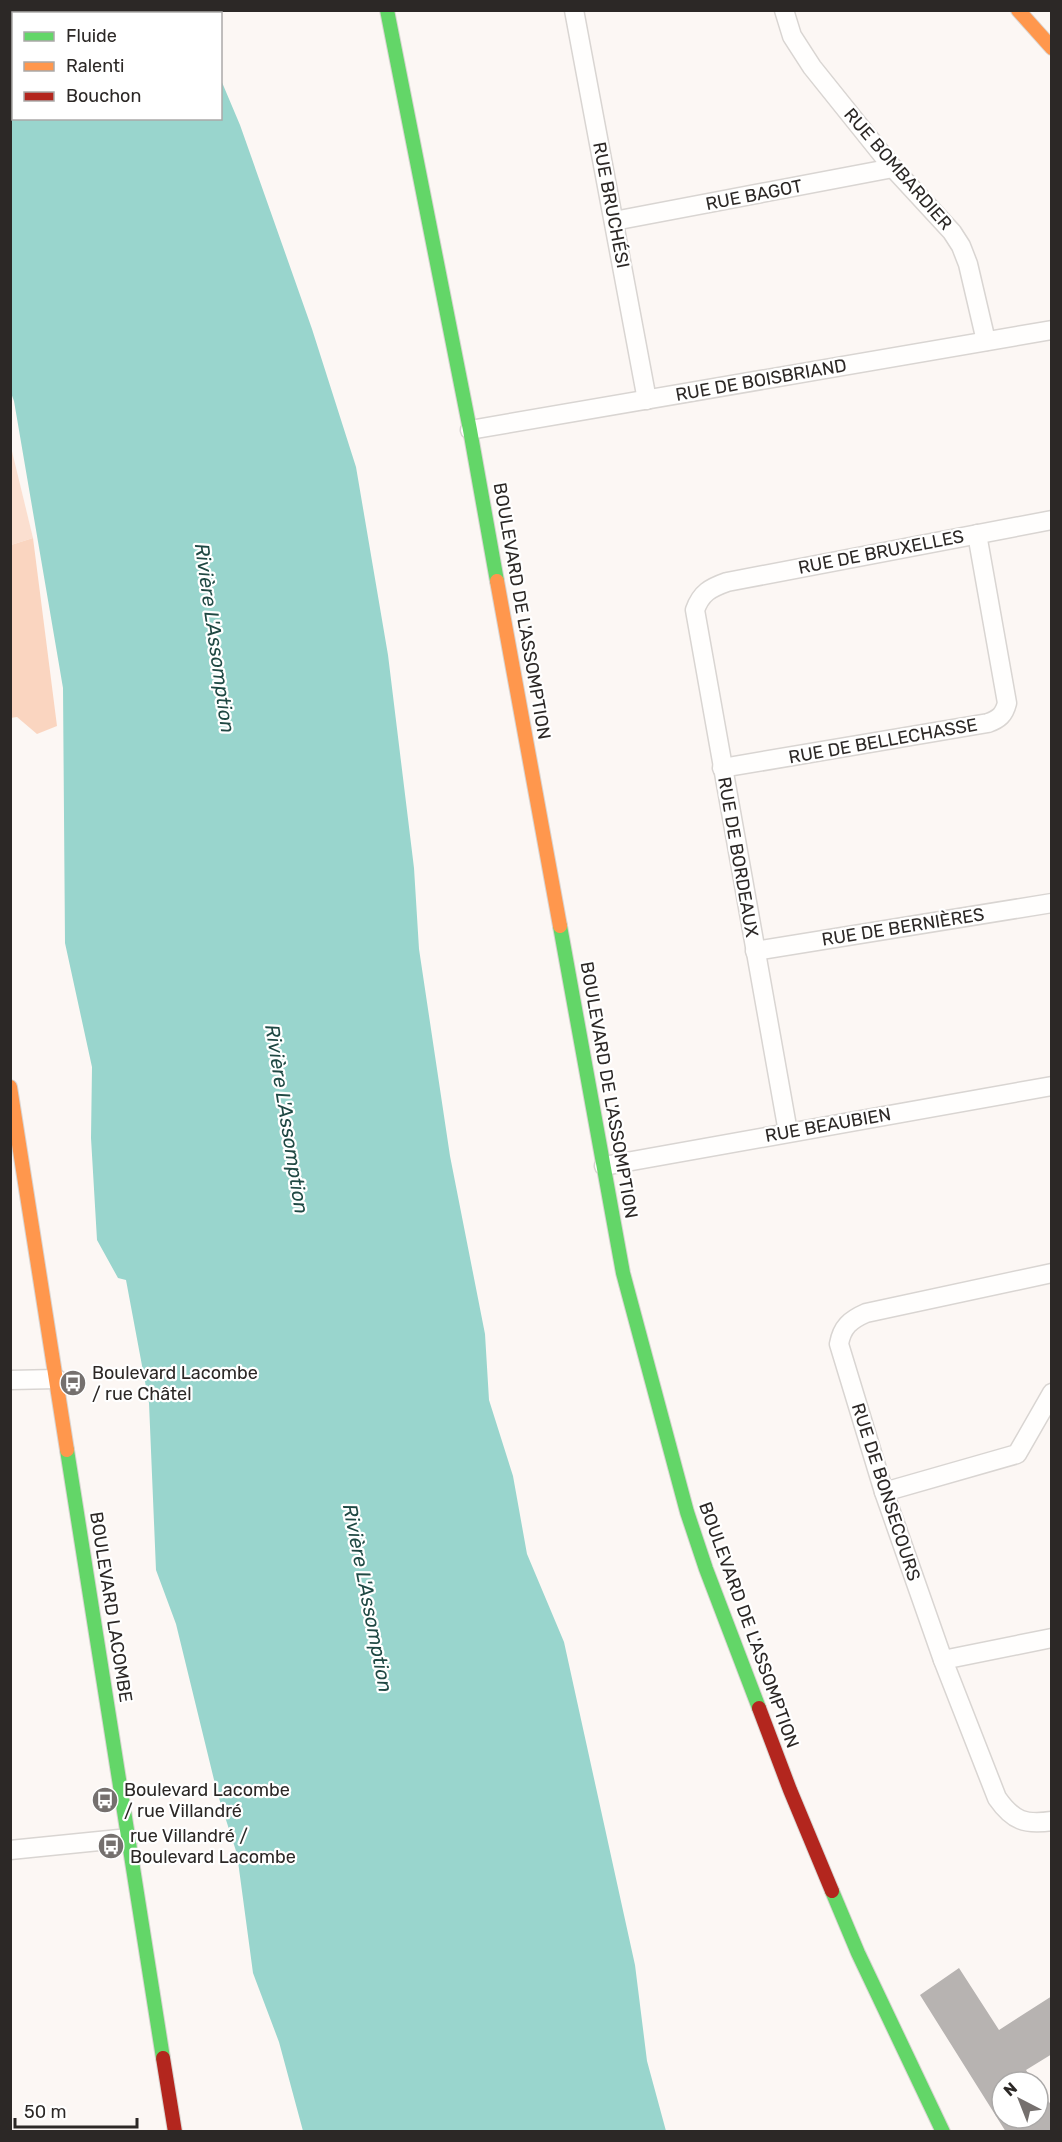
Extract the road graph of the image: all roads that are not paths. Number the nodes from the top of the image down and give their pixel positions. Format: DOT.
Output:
graph roads {
  1 [pos="387,10"];
  2 [pos="574,10"];
  3 [pos="784,10"];
  4 [pos="1018,10"];
  5 [pos="1052,48"];
  6 [pos="893,168"];
  7 [pos="614,221"];
  8 [pos="1052,330"];
  9 [pos="986,341"];
  10 [pos="647,400"];
  11 [pos="470,430"];
  12 [pos="1052,520"];
  13 [pos="978,534"];
  14 [pos="711,587"];
  15 [pos="722,768"];
  16 [pos="1052,903"];
  17 [pos="755,951"];
  18 [pos="1052,1086"];
  19 [pos="11,1088"];
  20 [pos="788,1132"];
  21 [pos="604,1166"];
  22 [pos="1052,1273"];
  23 [pos="57,1379"];
  24 [pos="10,1380"];
  25 [pos="1052,1393"];
  26 [pos="884,1492"];
  27 [pos="1052,1638"];
  28 [pos="943,1660"];
  29 [pos="1052,1821"];
  30 [pos="129,1838"];
  31 [pos="10,1850"];
  32 [pos="175,2132"];
  33 [pos="943,2132"];
  1 -- 11 [label="street, BOULEVARD DE L'ASSOMPTION"];
  2 -- 7 [label="street, RUE BRUCHÉSI"];
  3 -- 6 [label="street, RUE BOMBARDIER"];
  4 -- 5 [label="street"];
  6 -- 7 [label="street, RUE BAGOT"];
  6 -- 9 [label="street, RUE BOMBARDIER"];
  7 -- 10 [label="street, RUE BRUCHÉSI"];
  8 -- 9 [label="street, RUE DE BOISBRIAND"];
  9 -- 10 [label="street, RUE DE BOISBRIAND"];
  10 -- 11 [label="street, RUE DE BOISBRIAND"];
  11 -- 21 [label="street, BOULEVARD DE L'ASSOMPTION"];
  12 -- 13 [label="street, RUE DE BRUXELLES"];
  13 -- 14 [label="street, RUE DE BRUXELLES"];
  13 -- 15 [label="street, RUE DE BELLECHASSE"];
  14 -- 15 [label="street, RUE DE BORDEAUX"];
  15 -- 17 [label="street, RUE DE BORDEAUX"];
  16 -- 17 [label="street, RUE DE BERNIÈRES"];
  17 -- 20 [label="street, RUE DE BORDEAUX"];
  18 -- 20 [label="street, RUE BEAUBIEN"];
  19 -- 23 [label="street, BOULEVARD LACOMBE"];
  20 -- 21 [label="street, RUE BEAUBIEN"];
  21 -- 33 [label="street, BOULEVARD DE L'ASSOMPTION"];
  22 -- 26 [label="street, RUE DE BONSECOURS"];
  23 -- 24 [label="street"];
  23 -- 30 [label="street, BOULEVARD LACOMBE"];
  25 -- 26 [label="street"];
  26 -- 28 [label="street, RUE DE BONSECOURS"];
  27 -- 28 [label="street"];
  28 -- 29 [label="street, RUE DE BONSECOURS"];
  30 -- 31 [label="street"];
  30 -- 32 [label="street, BOULEVARD LACOMBE"];
}
